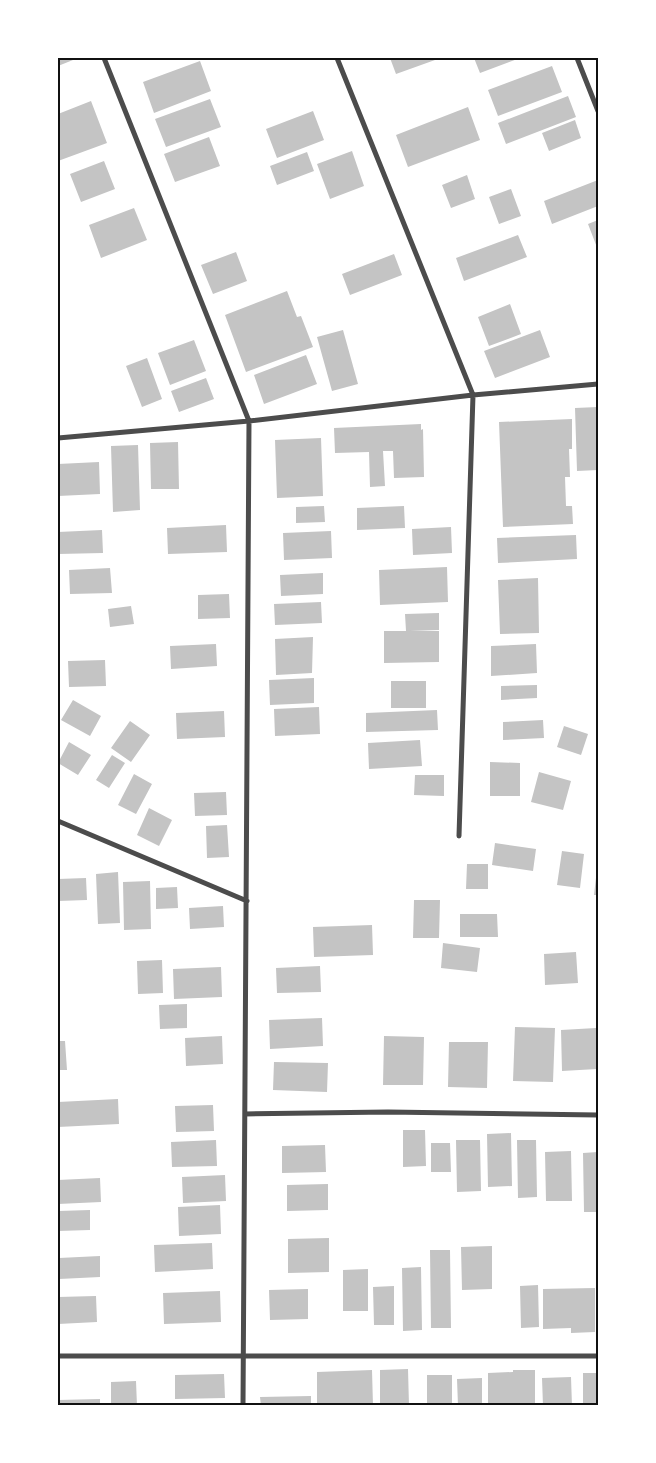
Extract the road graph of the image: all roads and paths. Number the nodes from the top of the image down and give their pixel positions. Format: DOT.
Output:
graph roads {
  1 [pos="104,58"];
  2 [pos="337,58"];
  3 [pos="577,58"];
  4 [pos="598,111"];
  5 [pos="598,384"];
  6 [pos="473,395"];
  7 [pos="249,421"];
  8 [pos="58,438"];
  9 [pos="58,821"];
  10 [pos="459,836"];
  11 [pos="247,900"];
  12 [pos="245,1114"];
  13 [pos="598,1115"];
  14 [pos="58,1356"];
  15 [pos="598,1356"];
  16 [pos="243,1357"];
  17 [pos="243,1406"];
  1 -- 7 [label="street"];
  2 -- 6 [label="street"];
  3 -- 4 [label="street"];
  5 -- 6 [label="street"];
  6 -- 7 [label="street"];
  6 -- 10 [label="street"];
  7 -- 8 [label="street"];
  7 -- 11 [label="street"];
  9 -- 11 [label="street"];
  11 -- 12 [label="street"];
  12 -- 13 [label="street"];
  12 -- 16 [label="street"];
  14 -- 16 [label="street"];
  15 -- 16 [label="street"];
  16 -- 17 [label="street"];
}
